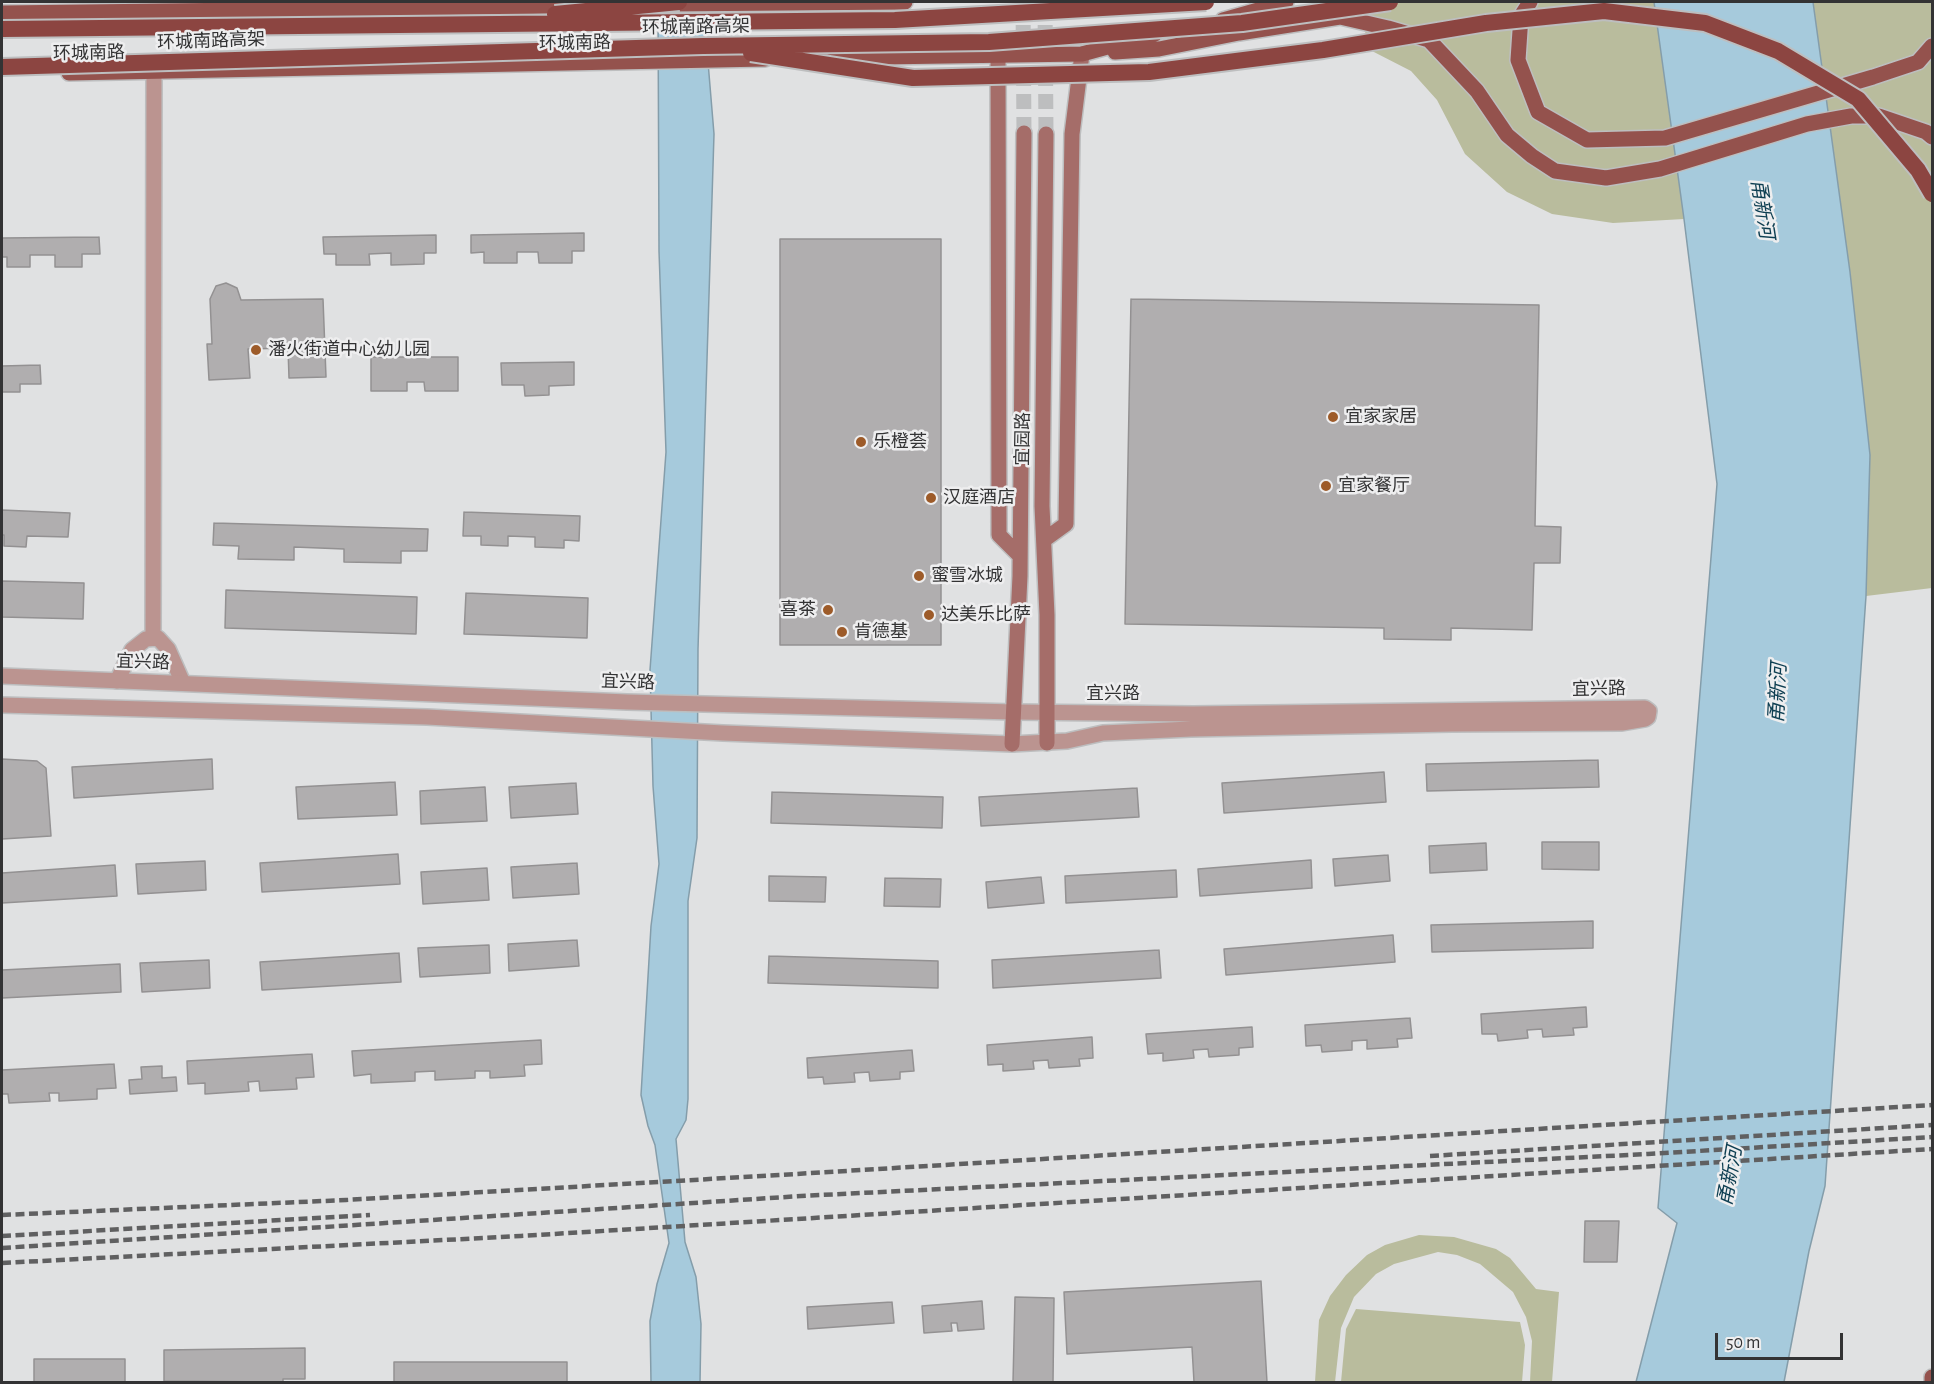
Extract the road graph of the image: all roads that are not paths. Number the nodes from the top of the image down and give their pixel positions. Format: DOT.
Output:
graph roads {
  1 [pos="679,2"];
  2 [pos="905,2"];
  3 [pos="1030,2"];
  4 [pos="1102,2"];
  5 [pos="1206,2"];
  6 [pos="1286,2"];
  7 [pos="1390,2"];
  8 [pos="1530,2"];
  9 [pos="2,13"];
  10 [pos="443,24"];
  11 [pos="2,29"];
  12 [pos="703,46"];
  13 [pos="1932,46"];
  14 [pos="998,54"];
  15 [pos="1082,54"];
  16 [pos="2,67"];
  17 [pos="154,71"];
  18 [pos="2,75"];
  19 [pos="1024,133"];
  20 [pos="1046,134"];
  21 [pos="1932,137"];
  22 [pos="1932,194"];
  23 [pos="1044,540"];
  24 [pos="1020,556"];
  25 [pos="153,638"];
  26 [pos="2,676"];
  27 [pos="117,681"];
  28 [pos="183,683"];
  29 [pos="2,705"];
  30 [pos="1014,712"];
  31 [pos="1047,713"];
  32 [pos="1047,743"];
  33 [pos="1012,744"];
  34 [pos="1932,1377"];
  35 [pos="1932,1383"];
  1 -- 10 [label="highway, bridge"];
  2 -- 9 [label="main road, 环城南路"];
  3 -- 4 [label="main road"];
  5 -- 10 [label="highway, 环城南路高架, bridge"];
  6 -- 15 [label="main road, 环城南路"];
  7 -- 12 [label="highway, 环城南路高架, bridge"];
  8 -- 13 [label="main road, bridge"];
  10 -- 11 [label="highway, 环城南路高架, bridge"];
  12 -- 16 [label="highway, 环城南路高架, bridge"];
  12 -- 22 [label="highway, bridge"];
  14 -- 15 [label="main road, 环城南路"];
  14 -- 17 [label="main road, 环城南路"];
  14 -- 24 [label="main road, 宜园路"];
  15 -- 21 [label="main road"];
  15 -- 23 [label="main road"];
  17 -- 18 [label="main road, 环城南路"];
  17 -- 25 [label="street"];
  19 -- 24 [label="main road, 宜园路"];
  20 -- 23 [label="main road, 宜园路"];
  23 -- 31 [label="main road, 宜园路"];
  24 -- 30 [label="main road, 宜园路"];
  25 -- 27 [label="street"];
  25 -- 28 [label="street"];
  26 -- 27 [label="street, 宜兴路"];
  27 -- 28 [label="street, 宜兴路"];
  28 -- 30 [label="street, 宜兴路"];
  29 -- 33 [label="street, 宜兴路"];
  30 -- 31 [label="street, 宜兴路"];
  30 -- 33 [label="main road, 宜园路"];
  31 -- 32 [label="main road, 宜园路"];
  31 -- 32 [label="street, 宜兴路"];
  32 -- 33 [label="street, 宜兴路"];
  34 -- 35 [label="main road"];
}
